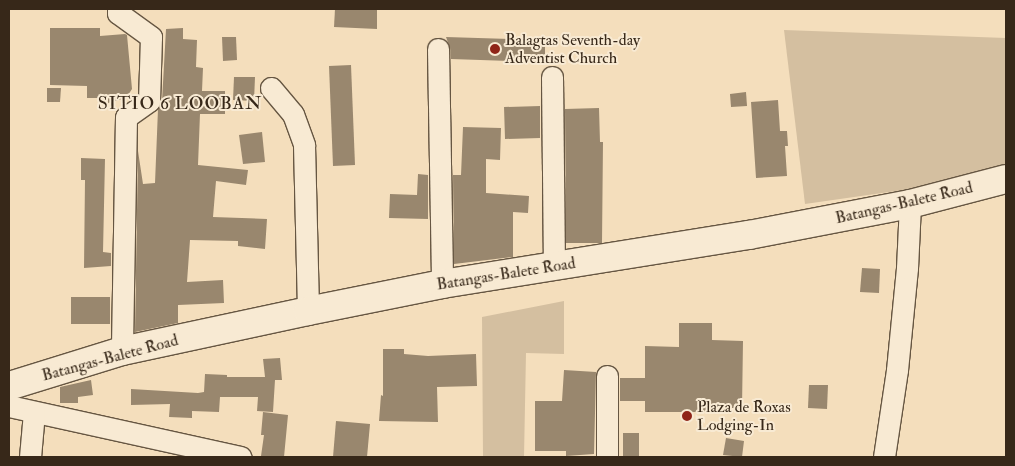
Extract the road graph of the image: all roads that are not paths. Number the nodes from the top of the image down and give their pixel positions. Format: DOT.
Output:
graph roads {
  1 [pos="118,9"];
  2 [pos="438,49"];
  3 [pos="552,77"];
  4 [pos="271,88"];
  5 [pos="1006,179"];
  6 [pos="910,204"];
  7 [pos="554,266"];
  8 [pos="442,284"];
  9 [pos="308,311"];
  10 [pos="122,351"];
  11 [pos="607,376"];
  12 [pos="9,386"];
  13 [pos="9,406"];
  14 [pos="34,412"];
  15 [pos="30,457"];
  16 [pos="240,457"];
  17 [pos="607,457"];
  18 [pos="884,457"];
  1 -- 10 [label="street"];
  2 -- 8 [label="street"];
  3 -- 7 [label="street"];
  4 -- 9 [label="street"];
  5 -- 6 [label="main road, Batangas-Balete Road"];
  6 -- 7 [label="main road, Batangas-Balete Road"];
  6 -- 18 [label="street"];
  7 -- 8 [label="main road, Batangas-Balete Road"];
  8 -- 9 [label="main road, Batangas-Balete Road"];
  9 -- 10 [label="main road, Batangas-Balete Road"];
  10 -- 12 [label="main road, Batangas-Balete Road"];
  11 -- 17 [label="street"];
  13 -- 14 [label="street"];
  14 -- 15 [label="street"];
  14 -- 16 [label="street"];
}
